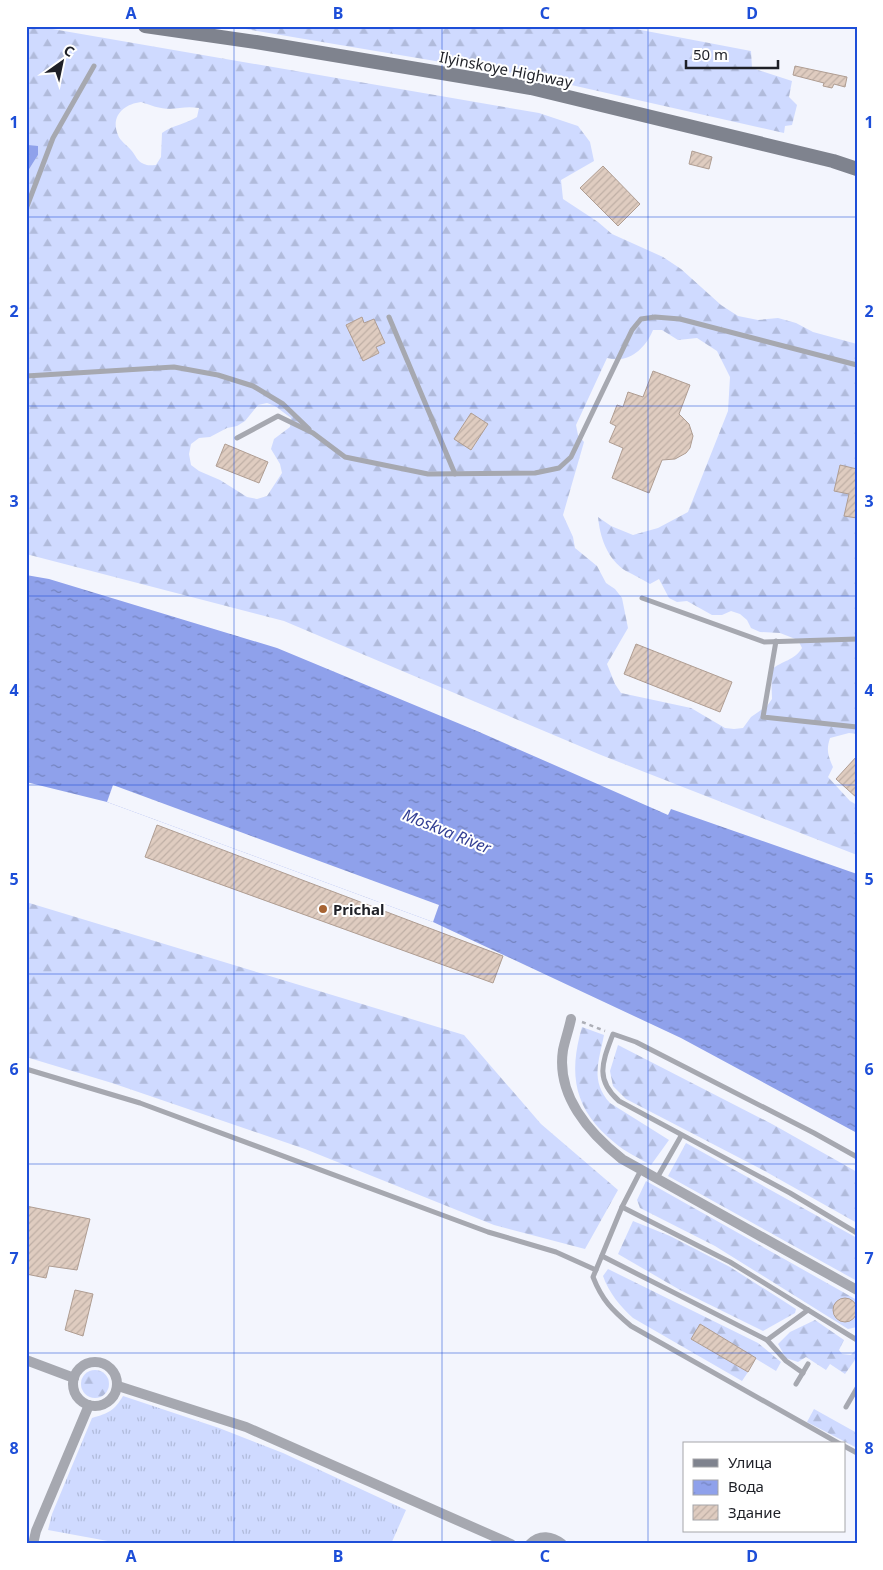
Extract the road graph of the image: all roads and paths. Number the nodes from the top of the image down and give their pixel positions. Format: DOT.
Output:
graph roads {
  1 [pos="145,26"];
  2 [pos="94,66"];
  3 [pos="857,169"];
  4 [pos="26,209"];
  5 [pos="389,318"];
  6 [pos="857,365"];
  7 [pos="26,376"];
  8 [pos="313,433"];
  9 [pos="237,438"];
  10 [pos="455,474"];
  11 [pos="642,598"];
  12 [pos="857,639"];
  13 [pos="776,641"];
  14 [pos="857,727"];
  15 [pos="571,1020"];
  16 [pos="613,1034"];
  17 [pos="26,1069"];
  18 [pos="681,1136"];
  19 [pos="857,1157"];
  20 [pos="642,1170"];
  21 [pos="658,1178"];
  22 [pos="622,1207"];
  23 [pos="857,1233"];
  24 [pos="602,1256"];
  25 [pos="596,1270"];
  26 [pos="857,1290"];
  27 [pos="808,1310"];
  28 [pos="767,1340"];
  29 [pos="857,1340"];
  30 [pos="26,1360"];
  31 [pos="808,1364"];
  32 [pos="803,1373"];
  33 [pos="74,1378"];
  34 [pos="796,1384"];
  35 [pos="118,1386"];
  36 [pos="857,1388"];
  37 [pos="90,1405"];
  38 [pos="846,1407"];
  39 [pos="836,1442"];
  40 [pos="33,1544"];
  41 [pos="510,1544"];
  42 [pos="530,1544"];
  43 [pos="562,1544"];
  1 -- 3 [label="main road, Ilyinskoye Highway"];
  2 -- 4 [label="lane"];
  5 -- 10 [label="lane"];
  6 -- 10 [label="lane"];
  7 -- 8 [label="lane"];
  8 -- 9 [label="lane"];
  8 -- 10 [label="lane"];
  11 -- 13 [label="lane"];
  12 -- 13 [label="lane"];
  13 -- 14 [label="lane"];
  15 -- 16 [label="path"];
  15 -- 20 [label="street"];
  16 -- 18 [label="lane"];
  16 -- 19 [label="lane"];
  17 -- 25 [label="lane"];
  18 -- 21 [label="lane"];
  18 -- 23 [label="lane"];
  20 -- 21 [label="street"];
  20 -- 22 [label="lane"];
  21 -- 26 [label="street"];
  22 -- 24 [label="lane"];
  22 -- 27 [label="lane"];
  24 -- 25 [label="lane"];
  24 -- 28 [label="lane"];
  25 -- 39 [label="lane"];
  27 -- 28 [label="lane"];
  27 -- 29 [label="lane"];
  28 -- 32 [label="lane"];
  30 -- 33 [label="street"];
  31 -- 32 [label="lane"];
  32 -- 34 [label="lane"];
  33 -- 35 [label="street"];
  33 -- 37 [label="street"];
  35 -- 37 [label="street"];
  35 -- 41 [label="street"];
  36 -- 38 [label="lane"];
  37 -- 40 [label="street"];
  42 -- 43 [label="street"];
}
